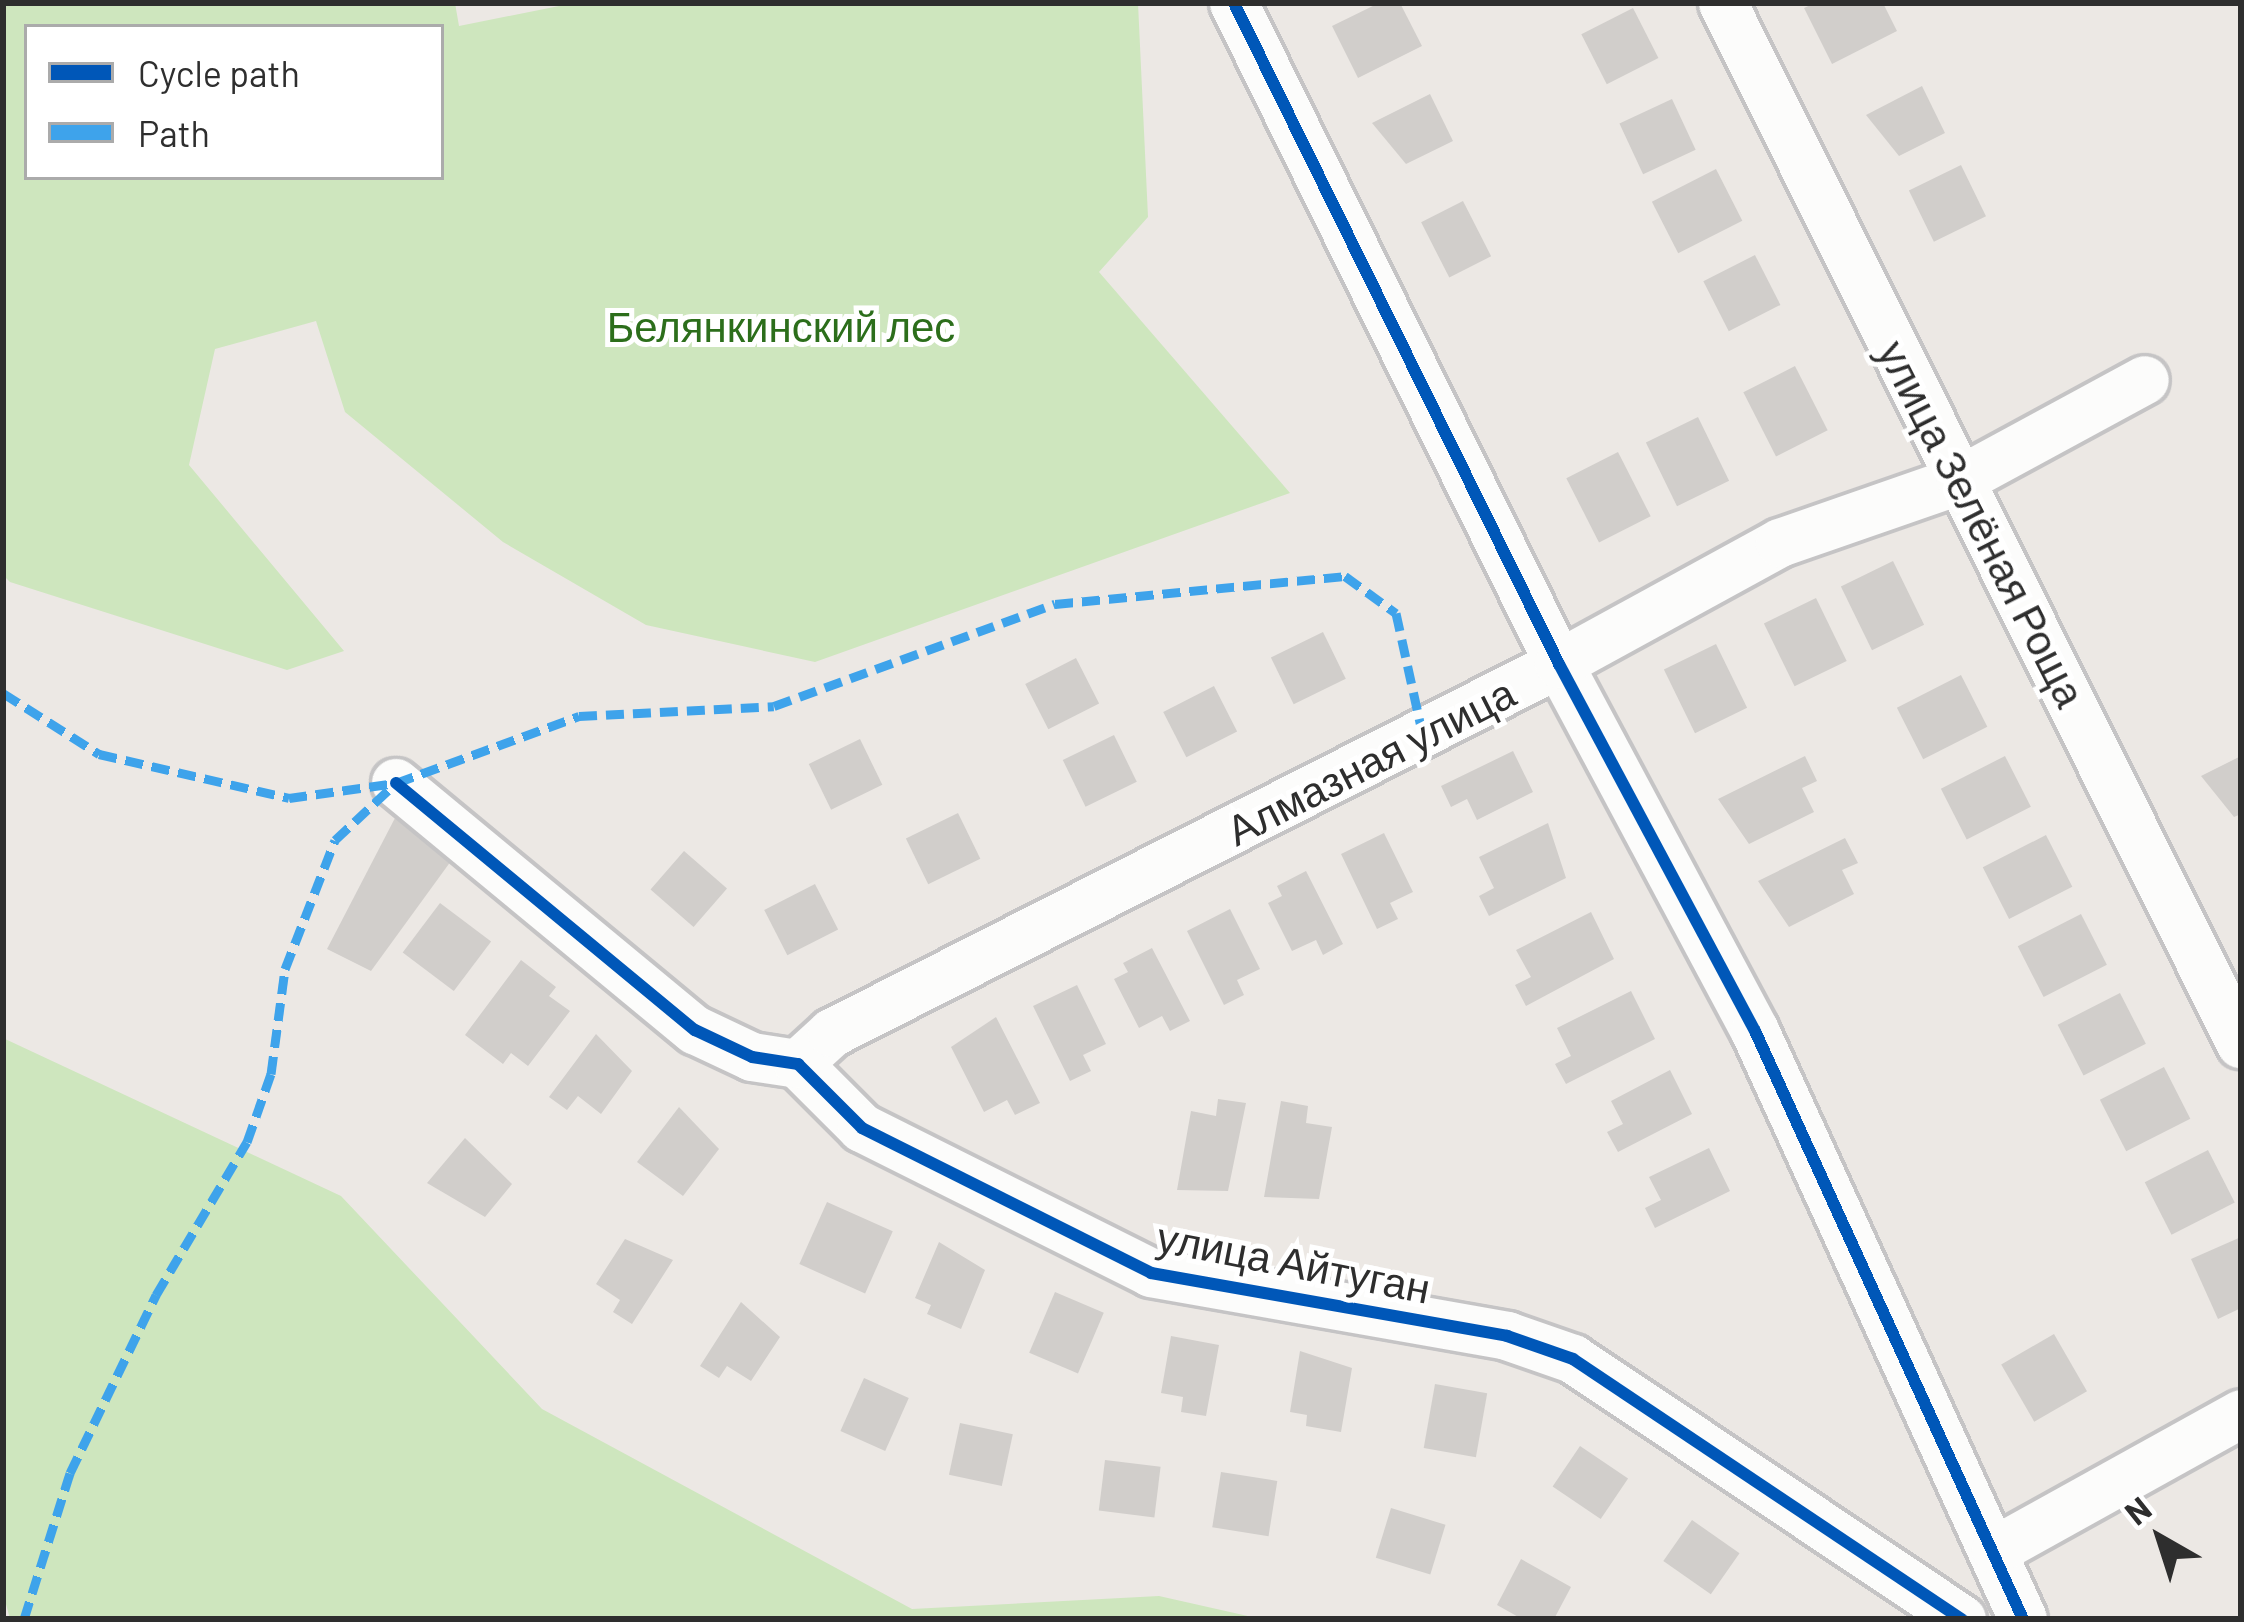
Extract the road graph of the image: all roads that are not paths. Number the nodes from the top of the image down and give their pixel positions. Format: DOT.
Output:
graph roads {
  1 [pos="1234,3"];
  2 [pos="1723,3"];
  3 [pos="2145,380"];
  4 [pos="1961,480"];
  5 [pos="1559,664"];
  6 [pos="396,783"];
  7 [pos="2241,1044"];
  8 [pos="798,1064"];
  9 [pos="2241,1414"];
  10 [pos="1996,1550"];
  11 [pos="1961,1619"];
  12 [pos="2023,1619"];
  1 -- 5 [label="street"];
  2 -- 4 [label="street, улица Зелёная Роща"];
  3 -- 4 [label="street, Алмазная улица"];
  4 -- 5 [label="street, Алмазная улица"];
  4 -- 7 [label="street, улица Зелёная Роща"];
  5 -- 8 [label="street, Алмазная улица"];
  5 -- 10 [label="street"];
  6 -- 8 [label="street"];
  8 -- 11 [label="street, улица Айтуган"];
  9 -- 10 [label="street"];
  10 -- 12 [label="street"];
}
